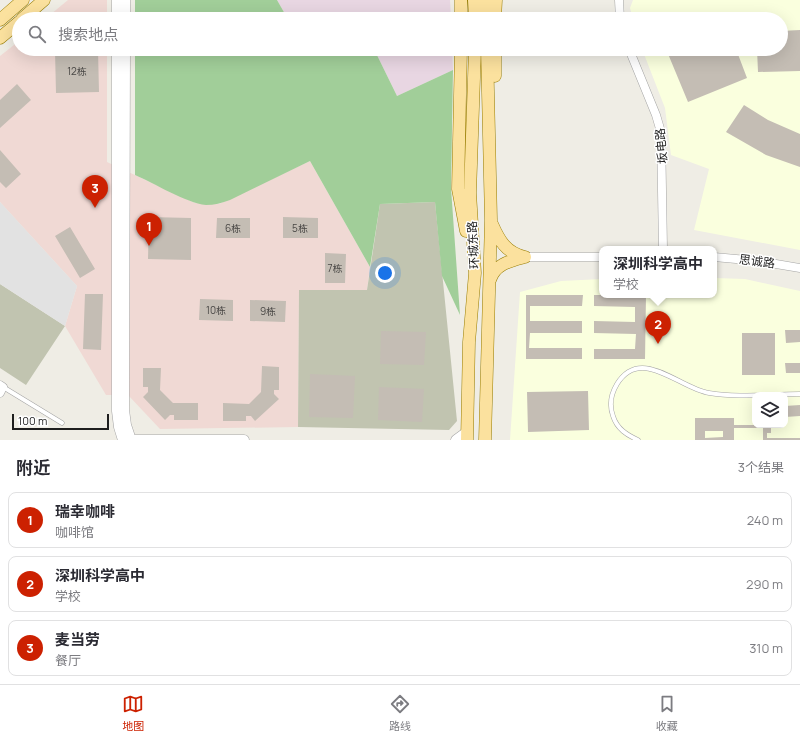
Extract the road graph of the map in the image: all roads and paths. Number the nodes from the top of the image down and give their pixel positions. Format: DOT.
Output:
graph roads {
  1 [pos="24,0"];
  2 [pos="44,0"];
  3 [pos="117,0"];
  4 [pos="125,0"];
  5 [pos="461,0"];
  6 [pos="474,0"];
  7 [pos="486,0"];
  8 [pos="496,0"];
  9 [pos="619,0"];
  10 [pos="30,12"];
  11 [pos="117,12"];
  12 [pos="125,12"];
  13 [pos="461,12"];
  14 [pos="475,12"];
  15 [pos="486,12"];
  16 [pos="496,12"];
  17 [pos="620,12"];
  18 [pos="0,20"];
  19 [pos="12,28"];
  20 [pos="0,38"];
  21 [pos="117,56"];
  22 [pos="125,56"];
  23 [pos="462,56"];
  24 [pos="475,56"];
  25 [pos="487,56"];
  26 [pos="495,56"];
  27 [pos="632,56"];
  28 [pos="491,220"];
  29 [pos="663,246"];
  30 [pos="525,257"];
  31 [pos="599,257"];
  32 [pos="717,257"];
  33 [pos="800,268"];
  34 [pos="475,273"];
  35 [pos="490,280"];
  36 [pos="1,388"];
  37 [pos="800,394"];
  38 [pos="62,423"];
  39 [pos="467,436"];
  40 [pos="127,440"];
  41 [pos="244,440"];
  42 [pos="456,440"];
  43 [pos="486,440"];
  44 [pos="638,440"];
  1 -- 18 [label="main road"];
  2 -- 10 [label="main road"];
  3 -- 11 [label="street"];
  4 -- 12 [label="street"];
  5 -- 13 [label="main road"];
  6 -- 14 [label="main road"];
  7 -- 15 [label="main road"];
  8 -- 16 [label="main road"];
  9 -- 17 [label="street"];
  19 -- 20 [label="main road"];
  21 -- 40 [label="street"];
  22 -- 40 [label="street"];
  23 -- 34 [label="main road"];
  24 -- 34 [label="main road, 环城东路"];
  25 -- 28 [label="main road, 环城东路"];
  26 -- 28 [label="main road"];
  27 -- 29 [label="street, 坂电路"];
  28 -- 30 [label="main road"];
  28 -- 35 [label="main road, 环城东路"];
  30 -- 31 [label="street"];
  30 -- 35 [label="main road"];
  32 -- 33 [label="street, 思诚路"];
  34 -- 39 [label="main road, 环城东路"];
  35 -- 43 [label="main road, 环城东路"];
  36 -- 38 [label="lane"];
  37 -- 44 [label="lane"];
  39 -- 42 [label="street"];
  40 -- 41 [label="street"];
}
